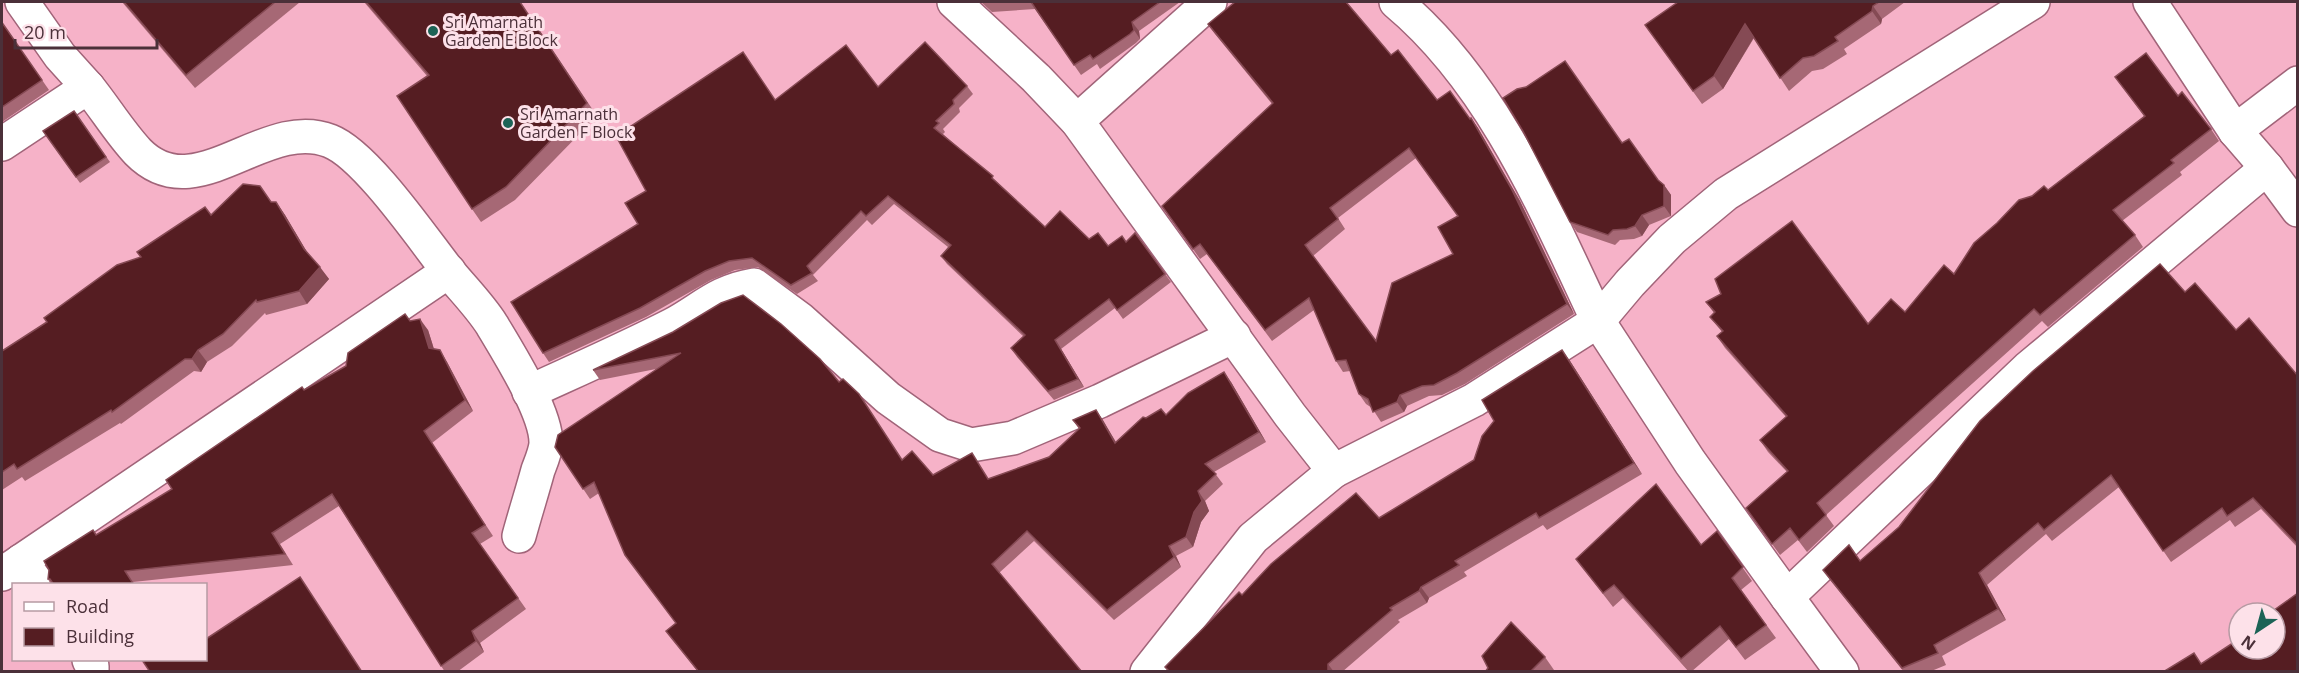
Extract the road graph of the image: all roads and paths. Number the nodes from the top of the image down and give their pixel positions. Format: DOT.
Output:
graph roads {
  1 [pos="22,2"];
  2 [pos="954,2"];
  3 [pos="1210,2"];
  4 [pos="1396,2"];
  5 [pos="2033,2"];
  6 [pos="2150,2"];
  7 [pos="2298,83"];
  8 [pos="88,87"];
  9 [pos="1077,121"];
  10 [pos="2235,131"];
  11 [pos="2,144"];
  12 [pos="2267,168"];
  13 [pos="2298,210"];
  14 [pos="449,271"];
  15 [pos="1598,321"];
  16 [pos="1234,336"];
  17 [pos="529,392"];
  18 [pos="1334,471"];
  19 [pos="519,536"];
  20 [pos="20,573"];
  21 [pos="1787,597"];
  22 [pos="1147,672"];
  23 [pos="1842,672"];
  1 -- 8 [label="street"];
  2 -- 9 [label="street"];
  3 -- 9 [label="street"];
  4 -- 15 [label="street"];
  5 -- 15 [label="street"];
  6 -- 10 [label="street"];
  7 -- 10 [label="street"];
  8 -- 11 [label="street"];
  8 -- 14 [label="street"];
  9 -- 16 [label="street"];
  10 -- 12 [label="street"];
  12 -- 13 [label="street"];
  12 -- 21 [label="street"];
  14 -- 17 [label="street"];
  14 -- 20 [label="street"];
  15 -- 18 [label="street"];
  15 -- 21 [label="street"];
  16 -- 17 [label="street"];
  16 -- 18 [label="street"];
  17 -- 19 [label="street"];
  18 -- 22 [label="street"];
  21 -- 23 [label="street"];
}
